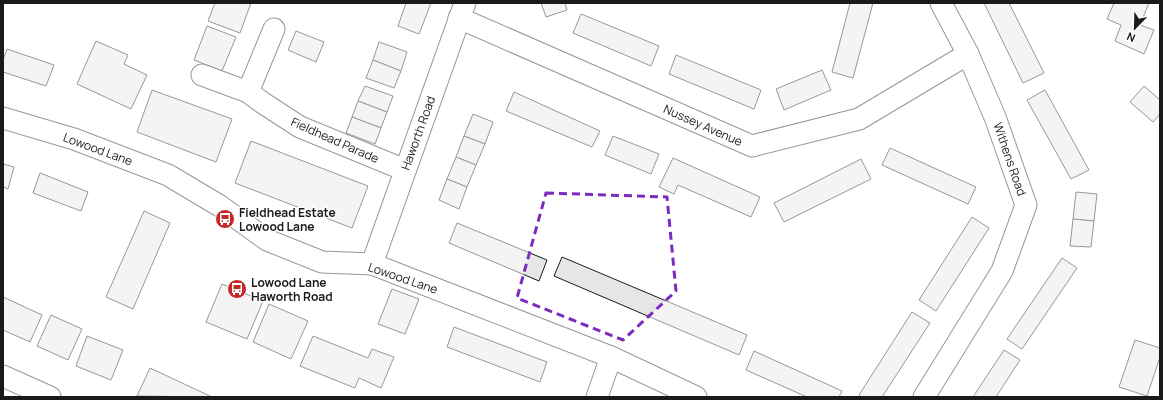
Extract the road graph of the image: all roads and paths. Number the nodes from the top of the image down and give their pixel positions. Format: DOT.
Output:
graph roads {
  1 [pos="941,3"];
  2 [pos="462,11"];
  3 [pos="274,29"];
  4 [pos="968,54"];
  5 [pos="202,75"];
  6 [pos="248,92"];
  7 [pos="3,118"];
  8 [pos="405,170"];
  9 [pos="372,264"];
  10 [pos="611,357"];
  11 [pos="3,376"];
  12 [pos="50,397"];
  13 [pos="597,397"];
  14 [pos="696,397"];
  15 [pos="924,397"];
  1 -- 4 [label="street, Withens Road"];
  2 -- 4 [label="street, Nussey Avenue"];
  2 -- 8 [label="street, Haworth Road"];
  3 -- 6 [label="street"];
  4 -- 15 [label="street, Withens Road"];
  5 -- 6 [label="street, Fieldhead Parade"];
  6 -- 8 [label="street, Fieldhead Parade"];
  7 -- 9 [label="street, Lowood Lane"];
  8 -- 9 [label="street, Haworth Road"];
  9 -- 10 [label="street, Lowood Lane"];
  10 -- 13 [label="street"];
  10 -- 14 [label="street, Lowood Lane"];
  11 -- 12 [label="street"];
}
